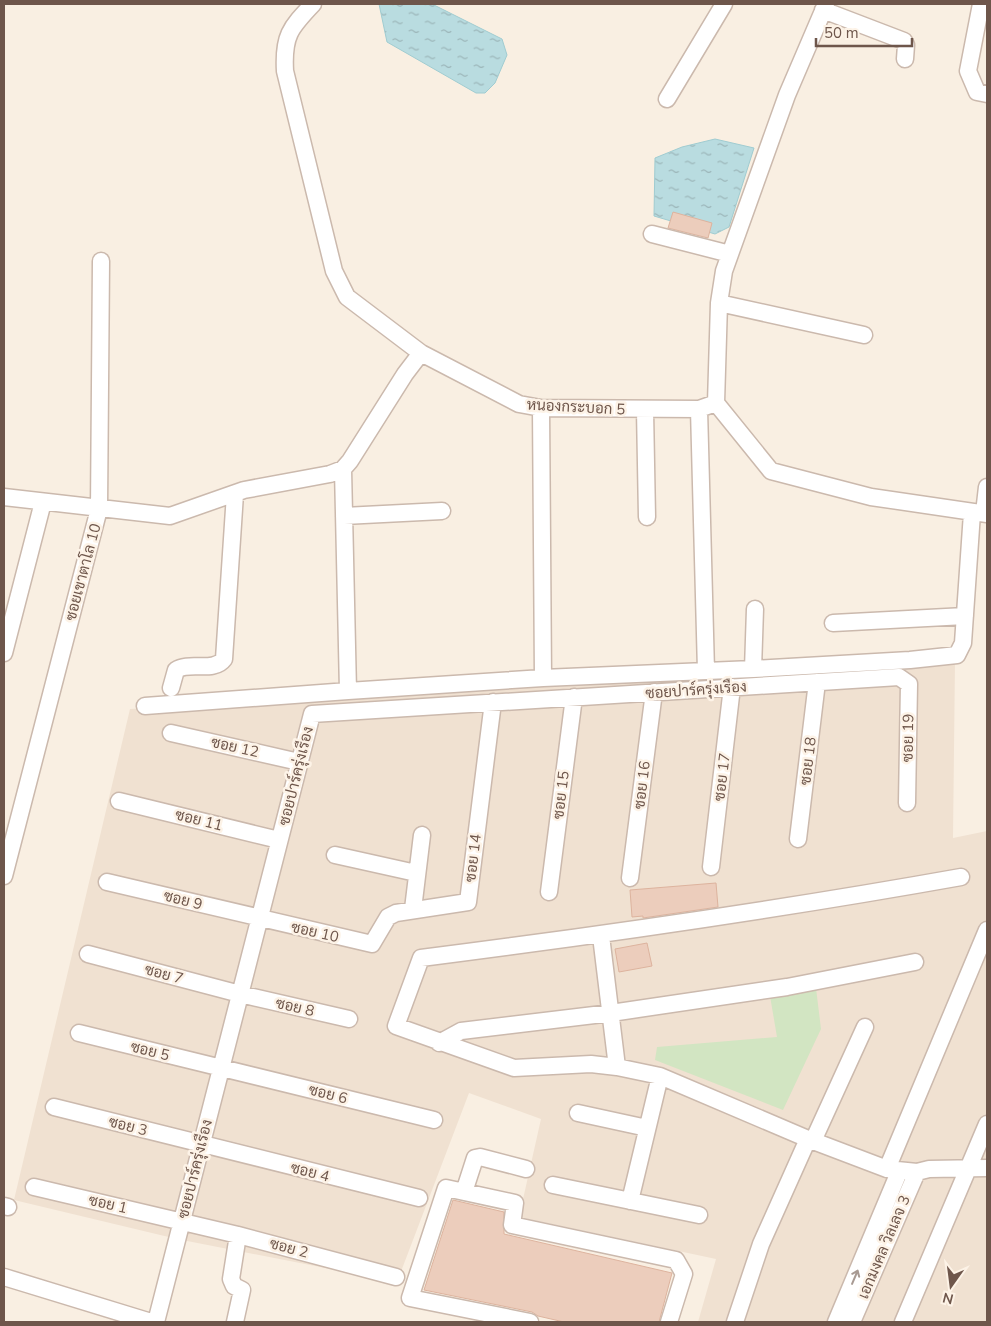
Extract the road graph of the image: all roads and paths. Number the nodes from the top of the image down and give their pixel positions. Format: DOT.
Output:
graph roads {
  1 [pos="313,4"];
  2 [pos="724,4"];
  3 [pos="980,4"];
  4 [pos="824,7"];
  5 [pos="905,59"];
  6 [pos="987,94"];
  7 [pos="666,99"];
  8 [pos="652,234"];
  9 [pos="730,254"];
  10 [pos="101,261"];
  11 [pos="719,303"];
  12 [pos="864,335"];
  13 [pos="421,353"];
  14 [pos="716,402"];
  15 [pos="542,408"];
  16 [pos="699,409"];
  17 [pos="645,410"];
  18 [pos="343,469"];
  19 [pos="987,486"];
  20 [pos="235,494"];
  21 [pos="4,497"];
  22 [pos="42,502"];
  23 [pos="99,509"];
  24 [pos="442,511"];
  25 [pos="981,513"];
  26 [pos="344,516"];
  27 [pos="647,517"];
  28 [pos="755,609"];
  29 [pos="965,616"];
  30 [pos="833,623"];
  31 [pos="4,653"];
  32 [pos="753,669"];
  33 [pos="706,671"];
  34 [pos="899,677"];
  35 [pos="543,678"];
  36 [pos="817,682"];
  37 [pos="732,687"];
  38 [pos="171,688"];
  39 [pos="348,692"];
  40 [pos="654,692"];
  41 [pos="574,697"];
  42 [pos="493,702"];
  43 [pos="145,706"];
  44 [pos="171,733"];
  45 [pos="299,762"];
  46 [pos="119,801"];
  47 [pos="907,803"];
  48 [pos="422,835"];
  49 [pos="798,839"];
  50 [pos="279,840"];
  51 [pos="334,854"];
  52 [pos="711,867"];
  53 [pos="416,873"];
  54 [pos="4,876"];
  55 [pos="961,877"];
  56 [pos="630,878"];
  57 [pos="107,882"];
  58 [pos="549,892"];
  59 [pos="413,909"];
  60 [pos="259,919"];
  61 [pos="987,930"];
  62 [pos="601,936"];
  63 [pos="372,944"];
  64 [pos="88,954"];
  65 [pos="914,962"];
  66 [pos="240,994"];
  67 [pos="611,1013"];
  68 [pos="349,1019"];
  69 [pos="865,1027"];
  70 [pos="79,1033"];
  71 [pos="440,1043"];
  72 [pos="617,1067"];
  73 [pos="221,1068"];
  74 [pos="660,1076"];
  75 [pos="54,1107"];
  76 [pos="578,1113"];
  77 [pos="434,1120"];
  78 [pos="987,1124"];
  79 [pos="647,1128"];
  80 [pos="810,1140"];
  81 [pos="202,1145"];
  82 [pos="969,1168"];
  83 [pos="987,1168"];
  84 [pos="526,1169"];
  85 [pos="893,1170"];
  86 [pos="917,1172"];
  87 [pos="554,1185"];
  88 [pos="34,1187"];
  89 [pos="464,1192"];
  90 [pos="418,1198"];
  91 [pos="630,1201"];
  92 [pos="699,1215"];
  93 [pos="182,1222"];
  94 [pos="238,1235"];
  95 [pos="396,1277"];
  96 [pos="4,1278"];
  97 [pos="106,1316"];
  98 [pos="481,1317"];
  99 [pos="151,1322"];
  100 [pos="156,1322"];
  101 [pos="235,1322"];
  102 [pos="530,1322"];
  103 [pos="669,1322"];
  104 [pos="736,1322"];
  105 [pos="836,1322"];
  106 [pos="852,1322"];
  107 [pos="903,1322"];
  1 -- 13 [label="street, หนองกระบอก 5"];
  2 -- 7 [label="street"];
  3 -- 6 [label="street"];
  4 -- 5 [label="street"];
  4 -- 9 [label="street"];
  8 -- 9 [label="street"];
  9 -- 11 [label="street"];
  10 -- 23 [label="street, ซอยเขาตาโล 10"];
  11 -- 12 [label="street"];
  11 -- 14 [label="street"];
  13 -- 15 [label="street, หนองกระบอก 5"];
  13 -- 18 [label="street"];
  14 -- 16 [label="street, หนองกระบอก 5"];
  14 -- 25 [label="street"];
  15 -- 17 [label="street, หนองกระบอก 5"];
  15 -- 35 [label="street"];
  16 -- 17 [label="street, หนองกระบอก 5"];
  16 -- 33 [label="street"];
  17 -- 27 [label="street"];
  18 -- 20 [label="street"];
  18 -- 26 [label="street"];
  19 -- 25 [label="street"];
  20 -- 23 [label="street"];
  20 -- 38 [label="street"];
  21 -- 22 [label="street"];
  22 -- 23 [label="street"];
  22 -- 31 [label="street"];
  23 -- 54 [label="street, ซอยเขาตาโล 10"];
  24 -- 26 [label="street"];
  25 -- 29 [label="street"];
  26 -- 39 [label="street"];
  28 -- 32 [label="street"];
  29 -- 30 [label="street"];
  29 -- 32 [label="street"];
  32 -- 33 [label="street"];
  33 -- 35 [label="street"];
  34 -- 36 [label="street, ซอยปาร์ครุ่งเรือง"];
  34 -- 47 [label="street, ซอย 19"];
  35 -- 39 [label="street"];
  36 -- 37 [label="street, ซอยปาร์ครุ่งเรือง"];
  36 -- 49 [label="street, ซอย 18"];
  37 -- 40 [label="street, ซอยปาร์ครุ่งเรือง"];
  37 -- 52 [label="street, ซอย 17"];
  39 -- 43 [label="street"];
  40 -- 41 [label="street, ซอยปาร์ครุ่งเรือง"];
  40 -- 56 [label="street, ซอย 16"];
  41 -- 42 [label="street, ซอยปาร์ครุ่งเรือง"];
  41 -- 58 [label="street, ซอย 15"];
  42 -- 45 [label="street, ซอยปาร์ครุ่งเรือง"];
  42 -- 59 [label="street, ซอย 14"];
  44 -- 45 [label="street, ซอย 12"];
  45 -- 50 [label="street, ซอยปาร์ครุ่งเรือง"];
  46 -- 50 [label="street, ซอย 11"];
  48 -- 53 [label="street"];
  50 -- 60 [label="street, ซอยปาร์ครุ่งเรือง"];
  51 -- 53 [label="street"];
  53 -- 59 [label="street"];
  55 -- 62 [label="street"];
  57 -- 60 [label="street, ซอย 9"];
  59 -- 63 [label="street, ซอย 14"];
  60 -- 63 [label="street, ซอย 10"];
  60 -- 66 [label="street, ซอยปาร์ครุ่งเรือง"];
  61 -- 85 [label="street, เอกมงคล วิลเลจ 3"];
  62 -- 67 [label="street"];
  62 -- 71 [label="street"];
  64 -- 66 [label="street, ซอย 7"];
  65 -- 67 [label="street"];
  66 -- 68 [label="street, ซอย 8"];
  66 -- 73 [label="street, ซอยปาร์ครุ่งเรือง"];
  67 -- 71 [label="street"];
  67 -- 72 [label="street"];
  69 -- 80 [label="street"];
  70 -- 73 [label="street, ซอย 5"];
  71 -- 72 [label="street"];
  72 -- 74 [label="street"];
  73 -- 77 [label="street, ซอย 6"];
  73 -- 81 [label="street, ซอยปาร์ครุ่งเรือง"];
  74 -- 79 [label="street"];
  74 -- 80 [label="street"];
  75 -- 81 [label="street, ซอย 3"];
  76 -- 79 [label="street"];
  78 -- 82 [label="street"];
  79 -- 91 [label="street"];
  80 -- 85 [label="street"];
  80 -- 104 [label="street"];
  81 -- 90 [label="street, ซอย 4"];
  81 -- 93 [label="street, ซอยปาร์ครุ่งเรือง"];
  82 -- 83 [label="street"];
  82 -- 86 [label="street"];
  82 -- 107 [label="street"];
  84 -- 89 [label="street"];
  85 -- 86 [label="street"];
  105 -- 85 [label="street, เอกมงคล วิลเลจ 3, one-way"];
  86 -- 106 [label="street, เอกมงคล วิลเลจ 3"];
  87 -- 91 [label="street"];
  88 -- 93 [label="street, ซอย 1"];
  89 -- 98 [label="street"];
  89 -- 103 [label="street"];
  91 -- 92 [label="street"];
  93 -- 94 [label="street, ซอย 2"];
  93 -- 100 [label="street, ซอยปาร์ครุ่งเรือง"];
  94 -- 95 [label="street, ซอย 2"];
  94 -- 101 [label="street"];
  96 -- 97 [label="street"];
  97 -- 99 [label="street"];
  98 -- 102 [label="street"];
}
